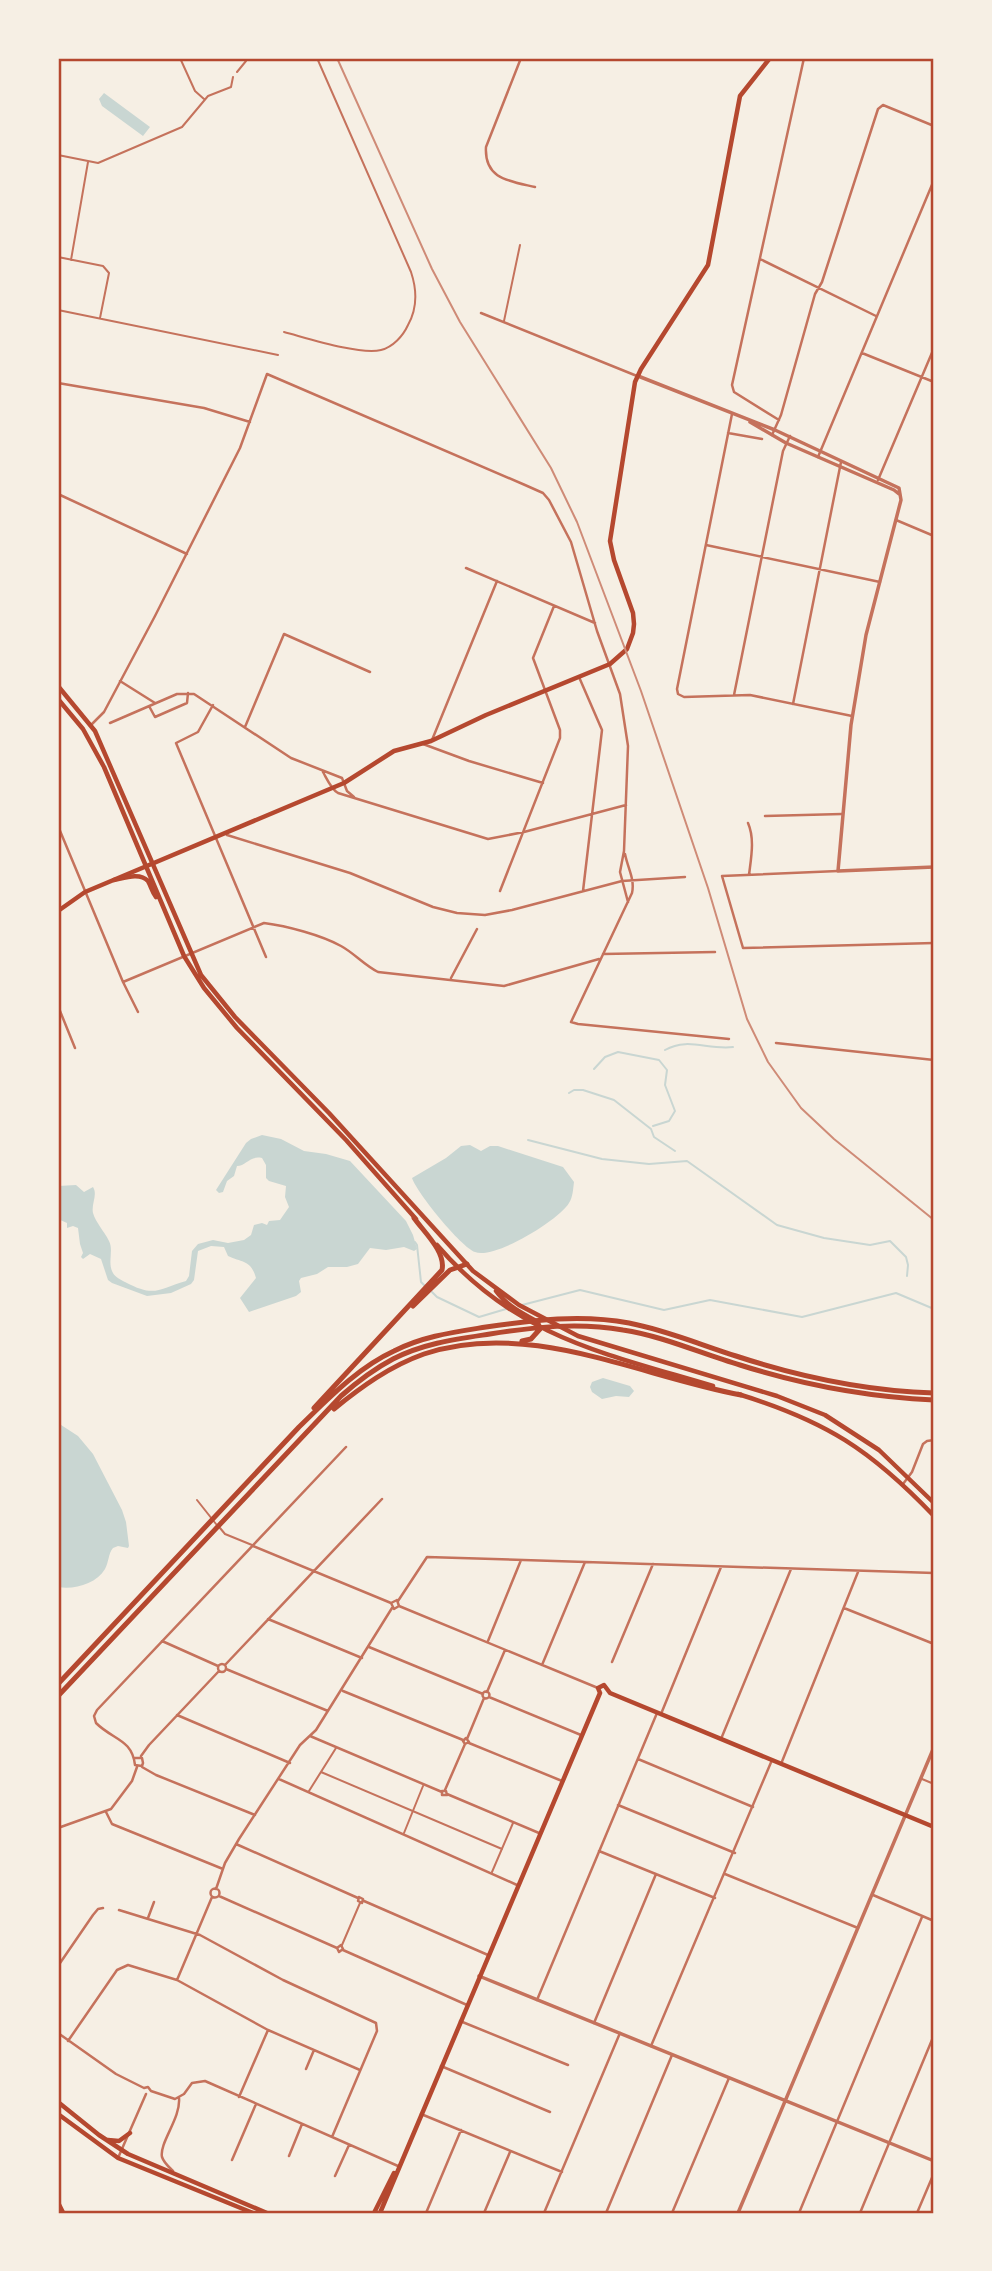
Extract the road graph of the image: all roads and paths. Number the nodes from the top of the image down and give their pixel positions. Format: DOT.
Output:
graph roads {
  1 [pos="180,58"];
  2 [pos="317,58"];
  3 [pos="521,58"];
  4 [pos="770,58"];
  5 [pos="804,58"];
  6 [pos="246,60"];
  7 [pos="237,72"];
  8 [pos="233,78"];
  9 [pos="205,99"];
  10 [pos="934,125"];
  11 [pos="58,155"];
  12 [pos="89,161"];
  13 [pos="934,180"];
  14 [pos="535,187"];
  15 [pos="520,246"];
  16 [pos="58,257"];
  17 [pos="760,259"];
  18 [pos="71,260"];
  19 [pos="818,289"];
  20 [pos="58,310"];
  21 [pos="481,313"];
  22 [pos="877,317"];
  23 [pos="100,319"];
  24 [pos="504,322"];
  25 [pos="284,332"];
  26 [pos="934,348"];
  27 [pos="862,352"];
  28 [pos="278,355"];
  29 [pos="637,376"];
  30 [pos="922,377"];
  31 [pos="934,382"];
  32 [pos="58,383"];
  33 [pos="732,414"];
  34 [pos="749,421"];
  35 [pos="779,421"];
  36 [pos="250,422"];
  37 [pos="775,430"];
  38 [pos="728,433"];
  39 [pos="772,435"];
  40 [pos="790,436"];
  41 [pos="762,439"];
  42 [pos="786,443"];
  43 [pos="820,451"];
  44 [pos="818,457"];
  45 [pos="840,464"];
  46 [pos="878,480"];
  47 [pos="58,494"];
  48 [pos="896,520"];
  49 [pos="934,536"];
  50 [pos="706,545"];
  51 [pos="187,554"];
  52 [pos="762,557"];
  53 [pos="466,568"];
  54 [pos="818,568"];
  55 [pos="497,581"];
  56 [pos="880,582"];
  57 [pos="554,606"];
  58 [pos="595,623"];
  59 [pos="610,664"];
  60 [pos="370,672"];
  61 [pos="579,677"];
  62 [pos="120,681"];
  63 [pos="58,686"];
  64 [pos="545,691"];
  65 [pos="188,693"];
  66 [pos="734,695"];
  67 [pos="58,699"];
  68 [pos="155,703"];
  69 [pos="793,704"];
  70 [pos="213,705"];
  71 [pos="149,706"];
  72 [pos="852,716"];
  73 [pos="110,723"];
  74 [pos="91,724"];
  75 [pos="245,727"];
  76 [pos="83,729"];
  77 [pos="431,741"];
  78 [pos="422,744"];
  79 [pos="323,772"];
  80 [pos="344,783"];
  81 [pos="543,783"];
  82 [pos="332,788"];
  83 [pos="357,798"];
  84 [pos="626,805"];
  85 [pos="591,813"];
  86 [pos="842,814"];
  87 [pos="765,816"];
  88 [pos="748,823"];
  89 [pos="58,826"];
  90 [pos="524,832"];
  91 [pos="222,834"];
  92 [pos="214,836"];
  93 [pos="624,851"];
  94 [pos="153,862"];
  95 [pos="145,866"];
  96 [pos="934,867"];
  97 [pos="838,871"];
  98 [pos="749,875"];
  99 [pos="685,877"];
  100 [pos="114,880"];
  101 [pos="634,880"];
  102 [pos="622,881"];
  103 [pos="500,891"];
  104 [pos="583,891"];
  105 [pos="85,892"];
  106 [pos="628,902"];
  107 [pos="161,903"];
  108 [pos="58,911"];
  109 [pos="253,927"];
  110 [pos="477,929"];
  111 [pos="934,943"];
  112 [pos="715,952"];
  113 [pos="191,953"];
  114 [pos="603,954"];
  115 [pos="184,956"];
  116 [pos="266,957"];
  117 [pos="599,959"];
  118 [pos="450,980"];
  119 [pos="123,982"];
  120 [pos="58,1006"];
  121 [pos="138,1012"];
  122 [pos="729,1039"];
  123 [pos="776,1043"];
  124 [pos="75,1048"];
  125 [pos="934,1060"];
  126 [pos="414,1218"];
  127 [pos="467,1264"];
  128 [pos="457,1266"];
  129 [pos="431,1286"];
  130 [pos="517,1308"];
  131 [pos="540,1329"];
  132 [pos="515,1342"];
  133 [pos="391,1355"];
  134 [pos="934,1394"];
  135 [pos="741,1395"];
  136 [pos="934,1401"];
  137 [pos="324,1417"];
  138 [pos="299,1427"];
  139 [pos="934,1440"];
  140 [pos="346,1447"];
  141 [pos="909,1477"];
  142 [pos="903,1484"];
  143 [pos="382,1499"];
  144 [pos="197,1500"];
  145 [pos="934,1503"];
  146 [pos="934,1516"];
  147 [pos="253,1546"];
  148 [pos="521,1560"];
  149 [pos="585,1562"];
  150 [pos="653,1564"];
  151 [pos="721,1567"];
  152 [pos="791,1569"];
  153 [pos="313,1571"];
  154 [pos="859,1572"];
  155 [pos="934,1573"];
  156 [pos="398,1601"];
  157 [pos="391,1603"];
  158 [pos="399,1606"];
  159 [pos="392,1608"];
  160 [pos="844,1608"];
  161 [pos="268,1619"];
  162 [pos="162,1641"];
  163 [pos="487,1642"];
  164 [pos="934,1644"];
  165 [pos="368,1647"];
  166 [pos="506,1650"];
  167 [pos="362,1658"];
  168 [pos="612,1662"];
  169 [pos="542,1665"];
  170 [pos="225,1667"];
  171 [pos="218,1669"];
  172 [pos="58,1684"];
  173 [pos="342,1690"];
  174 [pos="599,1691"];
  175 [pos="487,1692"];
  176 [pos="58,1696"];
  177 [pos="483,1696"];
  178 [pos="489,1697"];
  179 [pos="328,1711"];
  180 [pos="659,1714"];
  181 [pos="177,1716"];
  182 [pos="581,1735"];
  183 [pos="310,1736"];
  184 [pos="721,1739"];
  185 [pos="466,1741"];
  186 [pos="934,1747"];
  187 [pos="336,1748"];
  188 [pos="141,1757"];
  189 [pos="135,1758"];
  190 [pos="638,1759"];
  191 [pos="772,1760"];
  192 [pos="290,1762"];
  193 [pos="781,1764"];
  194 [pos="139,1767"];
  195 [pos="321,1772"];
  196 [pos="278,1779"];
  197 [pos="921,1779"];
  198 [pos="562,1781"];
  199 [pos="424,1784"];
  200 [pos="934,1784"];
  201 [pos="309,1792"];
  202 [pos="445,1792"];
  203 [pos="618,1805"];
  204 [pos="753,1807"];
  205 [pos="413,1811"];
  206 [pos="106,1812"];
  207 [pos="255,1815"];
  208 [pos="906,1815"];
  209 [pos="513,1821"];
  210 [pos="934,1827"];
  211 [pos="58,1828"];
  212 [pos="540,1833"];
  213 [pos="403,1834"];
  214 [pos="236,1844"];
  215 [pos="502,1849"];
  216 [pos="598,1851"];
  217 [pos="734,1853"];
  218 [pos="223,1868"];
  219 [pos="491,1873"];
  220 [pos="656,1874"];
  221 [pos="726,1874"];
  222 [pos="517,1885"];
  223 [pos="216,1889"];
  224 [pos="872,1895"];
  225 [pos="212,1896"];
  226 [pos="219,1896"];
  227 [pos="715,1898"];
  228 [pos="154,1902"];
  229 [pos="362,1902"];
  230 [pos="103,1908"];
  231 [pos="120,1910"];
  232 [pos="922,1917"];
  233 [pos="149,1918"];
  234 [pos="934,1921"];
  235 [pos="858,1928"];
  236 [pos="196,1933"];
  237 [pos="341,1948"];
  238 [pos="488,1955"];
  239 [pos="58,1966"];
  240 [pos="480,1976"];
  241 [pos="177,1980"];
  242 [pos="537,2000"];
  243 [pos="467,2005"];
  244 [pos="460,2021"];
  245 [pos="594,2023"];
  246 [pos="268,2030"];
  247 [pos="58,2033"];
  248 [pos="620,2033"];
  249 [pos="934,2035"];
  250 [pos="68,2040"];
  251 [pos="651,2046"];
  252 [pos="314,2049"];
  253 [pos="672,2055"];
  254 [pos="568,2065"];
  255 [pos="441,2066"];
  256 [pos="306,2069"];
  257 [pos="360,2070"];
  258 [pos="729,2078"];
  259 [pos="144,2088"];
  260 [pos="151,2091"];
  261 [pos="146,2094"];
  262 [pos="239,2096"];
  263 [pos="179,2098"];
  264 [pos="786,2101"];
  265 [pos="58,2102"];
  266 [pos="256,2104"];
  267 [pos="550,2112"];
  268 [pos="58,2114"];
  269 [pos="421,2114"];
  270 [pos="837,2122"];
  271 [pos="302,2124"];
  272 [pos="461,2130"];
  273 [pos="130,2133"];
  274 [pos="332,2137"];
  275 [pos="107,2140"];
  276 [pos="889,2143"];
  277 [pos="349,2145"];
  278 [pos="122,2150"];
  279 [pos="510,2150"];
  280 [pos="289,2156"];
  281 [pos="118,2158"];
  282 [pos="232,2160"];
  283 [pos="934,2161"];
  284 [pos="398,2166"];
  285 [pos="562,2172"];
  286 [pos="934,2173"];
  287 [pos="175,2174"];
  288 [pos="335,2176"];
  289 [pos="58,2203"];
  290 [pos="63,2213"];
  291 [pos="253,2213"];
  292 [pos="267,2213"];
  293 [pos="372,2213"];
  294 [pos="380,2213"];
  295 [pos="426,2213"];
  296 [pos="484,2213"];
  297 [pos="544,2213"];
  298 [pos="606,2213"];
  299 [pos="672,2213"];
  300 [pos="738,2213"];
  301 [pos="799,2213"];
  302 [pos="860,2213"];
  303 [pos="917,2213"];
  1 -- 9 [label="lane"];
  2 -- 25 [label="lane"];
  3 -- 14 [label="street"];
  4 -- 29 [label="main road"];
  5 -- 17 [label="street"];
  6 -- 7 [label="lane"];
  8 -- 9 [label="lane"];
  9 -- 12 [label="lane"];
  10 -- 19 [label="street"];
  11 -- 12 [label="lane"];
  12 -- 18 [label="lane"];
  13 -- 22 [label="street"];
  15 -- 24 [label="lane"];
  16 -- 18 [label="lane"];
  17 -- 19 [label="street"];
  17 -- 35 [label="street"];
  18 -- 23 [label="lane"];
  19 -- 22 [label="street"];
  19 -- 35 [label="street"];
  20 -- 23 [label="lane"];
  21 -- 24 [label="street"];
  22 -- 27 [label="street"];
  23 -- 28 [label="lane"];
  24 -- 29 [label="street"];
  26 -- 30 [label="street"];
  27 -- 30 [label="street"];
  27 -- 43 [label="street"];
  29 -- 33 [label="street"];
  29 -- 59 [label="main road"];
  30 -- 31 [label="street"];
  30 -- 46 [label="street"];
  32 -- 36 [label="street"];
  33 -- 34 [label="street"];
  33 -- 38 [label="street"];
  34 -- 37 [label="street"];
  34 -- 39 [label="street"];
  35 -- 37 [label="street"];
  36 -- 51 [label="street"];
  36 -- 58 [label="street"];
  37 -- 39 [label="street"];
  37 -- 40 [label="street"];
  38 -- 41 [label="street"];
  38 -- 50 [label="street"];
  39 -- 42 [label="street"];
  40 -- 42 [label="street"];
  40 -- 43 [label="street"];
  42 -- 44 [label="street"];
  42 -- 52 [label="street"];
  43 -- 44 [label="street"];
  43 -- 45 [label="street"];
  44 -- 45 [label="street"];
  45 -- 46 [label="street"];
  45 -- 54 [label="street"];
  46 -- 48 [label="street"];
  47 -- 51 [label="street"];
  48 -- 49 [label="street"];
  48 -- 56 [label="street"];
  50 -- 52 [label="street"];
  50 -- 66 [label="street"];
  51 -- 62 [label="street"];
  52 -- 54 [label="street"];
  52 -- 66 [label="street"];
  53 -- 55 [label="street"];
  54 -- 56 [label="street"];
  54 -- 69 [label="street"];
  55 -- 57 [label="street"];
  55 -- 77 [label="street"];
  56 -- 72 [label="street"];
  57 -- 58 [label="street"];
  57 -- 64 [label="street"];
  58 -- 59 [label="street"];
  59 -- 61 [label="main road"];
  59 -- 84 [label="street"];
  60 -- 75 [label="street"];
  61 -- 64 [label="main road"];
  61 -- 85 [label="street"];
  62 -- 68 [label="street"];
  62 -- 74 [label="street"];
  63 -- 74 [label="main road"];
  64 -- 77 [label="main road"];
  64 -- 81 [label="street"];
  65 -- 68 [label="street"];
  65 -- 70 [label="street"];
  65 -- 71 [label="street"];
  66 -- 69 [label="street"];
  67 -- 76 [label="main road"];
  68 -- 71 [label="street"];
  69 -- 72 [label="street"];
  70 -- 75 [label="street"];
  70 -- 92 [label="street"];
  71 -- 73 [label="street"];
  72 -- 86 [label="street"];
  74 -- 76 [label="main road"];
  74 -- 94 [label="main road"];
  75 -- 79 [label="street"];
  76 -- 95 [label="main road"];
  77 -- 78 [label="main road"];
  78 -- 80 [label="main road"];
  78 -- 81 [label="street"];
  79 -- 80 [label="street"];
  79 -- 82 [label="street"];
  80 -- 82 [label="main road"];
  80 -- 83 [label="street"];
  81 -- 90 [label="street"];
  82 -- 83 [label="street"];
  82 -- 91 [label="main road"];
  83 -- 90 [label="street"];
  84 -- 85 [label="street"];
  84 -- 93 [label="street"];
  85 -- 90 [label="street"];
  85 -- 104 [label="street"];
  86 -- 87 [label="street"];
  86 -- 97 [label="street"];
  88 -- 98 [label="street"];
  89 -- 105 [label="street"];
  90 -- 103 [label="street"];
  91 -- 92 [label="main road"];
  91 -- 104 [label="street"];
  92 -- 94 [label="main road"];
  92 -- 109 [label="street"];
  93 -- 101 [label="street"];
  93 -- 102 [label="street"];
  94 -- 95 [label="main road"];
  94 -- 113 [label="main road"];
  95 -- 100 [label="main road"];
  95 -- 107 [label="main road"];
  96 -- 97 [label="street"];
  97 -- 98 [label="street"];
  98 -- 111 [label="street"];
  99 -- 101 [label="street"];
  100 -- 105 [label="main road"];
  100 -- 107 [label="main road"];
  101 -- 102 [label="street"];
  101 -- 106 [label="street"];
  102 -- 104 [label="street"];
  102 -- 106 [label="street"];
  105 -- 108 [label="main road"];
  105 -- 119 [label="street"];
  106 -- 114 [label="street"];
  107 -- 115 [label="main road"];
  109 -- 113 [label="street"];
  109 -- 116 [label="street"];
  109 -- 118 [label="street"];
  110 -- 118 [label="street"];
  112 -- 114 [label="street"];
  113 -- 115 [label="street"];
  113 -- 127 [label="main road"];
  114 -- 117 [label="street"];
  115 -- 119 [label="street"];
  115 -- 126 [label="main road"];
  117 -- 118 [label="street"];
  117 -- 122 [label="street"];
  119 -- 121 [label="street"];
  120 -- 124 [label="street"];
  123 -- 125 [label="street"];
  126 -- 128 [label="main road"];
  126 -- 129 [label="highway"];
  127 -- 128 [label="highway"];
  127 -- 130 [label="main road"];
  128 -- 129 [label="highway"];
  128 -- 130 [label="main road"];
  129 -- 138 [label="highway"];
  130 -- 131 [label="main road"];
  130 -- 141 [label="main road"];
  131 -- 132 [label="highway"];
  131 -- 135 [label="main road"];
  132 -- 135 [label="highway"];
  132 -- 137 [label="highway"];
  133 -- 134 [label="highway"];
  133 -- 136 [label="highway"];
  133 -- 137 [label="highway"];
  133 -- 138 [label="highway"];
  135 -- 142 [label="main road"];
  137 -- 176 [label="highway"];
  138 -- 172 [label="highway"];
  139 -- 141 [label="street"];
  140 -- 147 [label="street"];
  141 -- 142 [label="street"];
  141 -- 145 [label="main road"];
  142 -- 146 [label="main road"];
  143 -- 153 [label="street"];
  144 -- 147 [label="lane"];
  147 -- 153 [label="street"];
  147 -- 162 [label="street"];
  148 -- 149 [label="street"];
  148 -- 156 [label="street"];
  148 -- 163 [label="street"];
  149 -- 150 [label="street"];
  149 -- 169 [label="street"];
  150 -- 151 [label="street"];
  150 -- 168 [label="street"];
  151 -- 152 [label="street"];
  151 -- 180 [label="street"];
  152 -- 154 [label="street"];
  152 -- 184 [label="street"];
  153 -- 157 [label="street"];
  153 -- 161 [label="street"];
  154 -- 155 [label="street"];
  154 -- 160 [label="street"];
  156 -- 157 [label="street"];
  156 -- 158 [label="street"];
  157 -- 159 [label="street"];
  158 -- 159 [label="street"];
  158 -- 163 [label="street"];
  159 -- 165 [label="street"];
  160 -- 164 [label="street"];
  160 -- 193 [label="street"];
  161 -- 167 [label="street"];
  161 -- 170 [label="street"];
  162 -- 171 [label="street"];
  162 -- 189 [label="street"];
  163 -- 166 [label="street"];
  165 -- 167 [label="street"];
  165 -- 177 [label="street"];
  166 -- 169 [label="street"];
  166 -- 175 [label="street"];
  167 -- 173 [label="street"];
  169 -- 174 [label="street"];
  170 -- 171 [label="street"];
  170 -- 171 [label="street"];
  170 -- 179 [label="street"];
  171 -- 181 [label="street"];
  173 -- 179 [label="street"];
  173 -- 185 [label="street"];
  174 -- 180 [label="main road"];
  174 -- 182 [label="main road"];
  175 -- 177 [label="street"];
  175 -- 178 [label="street"];
  177 -- 178 [label="street"];
  177 -- 185 [label="street"];
  178 -- 182 [label="street"];
  179 -- 183 [label="street"];
  180 -- 184 [label="main road"];
  180 -- 190 [label="street"];
  181 -- 188 [label="street"];
  181 -- 192 [label="street"];
  182 -- 198 [label="main road"];
  183 -- 187 [label="street"];
  183 -- 192 [label="street"];
  184 -- 191 [label="main road"];
  185 -- 198 [label="street"];
  185 -- 202 [label="street"];
  186 -- 197 [label="street"];
  187 -- 195 [label="lane"];
  187 -- 199 [label="street"];
  188 -- 189 [label="street"];
  188 -- 194 [label="street"];
  189 -- 194 [label="street"];
  190 -- 203 [label="street"];
  190 -- 204 [label="street"];
  191 -- 193 [label="main road"];
  191 -- 204 [label="street"];
  192 -- 196 [label="street"];
  193 -- 208 [label="main road"];
  194 -- 206 [label="street"];
  194 -- 207 [label="street"];
  195 -- 201 [label="lane"];
  195 -- 205 [label="lane"];
  196 -- 201 [label="street"];
  196 -- 207 [label="street"];
  197 -- 200 [label="lane"];
  197 -- 208 [label="street"];
  198 -- 212 [label="main road"];
  199 -- 202 [label="street"];
  199 -- 205 [label="lane"];
  201 -- 213 [label="street"];
  202 -- 209 [label="street"];
  203 -- 216 [label="street"];
  203 -- 217 [label="street"];
  204 -- 217 [label="street"];
  205 -- 213 [label="lane"];
  205 -- 215 [label="lane"];
  206 -- 211 [label="street"];
  206 -- 218 [label="street"];
  207 -- 214 [label="street"];
  208 -- 210 [label="main road"];
  208 -- 224 [label="street"];
  209 -- 212 [label="street"];
  209 -- 215 [label="lane"];
  212 -- 222 [label="main road"];
  213 -- 219 [label="street"];
  214 -- 218 [label="street"];
  214 -- 229 [label="street"];
  215 -- 219 [label="lane"];
  216 -- 220 [label="street"];
  216 -- 242 [label="street"];
  217 -- 221 [label="street"];
  218 -- 223 [label="street"];
  219 -- 222 [label="street"];
  220 -- 227 [label="street"];
  220 -- 245 [label="street"];
  221 -- 227 [label="street"];
  221 -- 235 [label="street"];
  222 -- 238 [label="main road"];
  223 -- 225 [label="street"];
  223 -- 226 [label="street"];
  224 -- 232 [label="street"];
  224 -- 235 [label="street"];
  225 -- 226 [label="street"];
  225 -- 236 [label="street"];
  226 -- 237 [label="street"];
  227 -- 251 [label="street"];
  228 -- 233 [label="street"];
  229 -- 237 [label="lane"];
  229 -- 238 [label="street"];
  230 -- 239 [label="street"];
  231 -- 233 [label="street"];
  232 -- 234 [label="street"];
  232 -- 270 [label="street"];
  233 -- 236 [label="street"];
  235 -- 264 [label="street"];
  236 -- 241 [label="street"];
  236 -- 257 [label="street"];
  237 -- 243 [label="street"];
  238 -- 240 [label="main road"];
  240 -- 242 [label="street"];
  240 -- 243 [label="main road"];
  241 -- 246 [label="street"];
  241 -- 250 [label="street"];
  242 -- 245 [label="street"];
  243 -- 244 [label="main road"];
  244 -- 254 [label="street"];
  244 -- 255 [label="main road"];
  245 -- 248 [label="street"];
  246 -- 252 [label="street"];
  246 -- 262 [label="street"];
  247 -- 250 [label="street"];
  248 -- 251 [label="street"];
  248 -- 285 [label="street"];
  249 -- 276 [label="street"];
  250 -- 259 [label="street"];
  251 -- 253 [label="street"];
  252 -- 256 [label="street"];
  252 -- 257 [label="street"];
  253 -- 258 [label="street"];
  253 -- 298 [label="street"];
  255 -- 267 [label="street"];
  255 -- 269 [label="main road"];
  257 -- 274 [label="street"];
  258 -- 264 [label="street"];
  258 -- 299 [label="street"];
  259 -- 260 [label="street"];
  259 -- 261 [label="street"];
  260 -- 261 [label="street"];
  260 -- 263 [label="street"];
  261 -- 273 [label="street"];
  262 -- 263 [label="street"];
  262 -- 266 [label="street"];
  263 -- 287 [label="street"];
  264 -- 270 [label="street"];
  264 -- 300 [label="street"];
  265 -- 275 [label="main road"];
  266 -- 271 [label="street"];
  266 -- 282 [label="street"];
  268 -- 281 [label="main road"];
  269 -- 272 [label="street"];
  269 -- 284 [label="main road"];
  270 -- 276 [label="street"];
  270 -- 301 [label="street"];
  271 -- 274 [label="street"];
  271 -- 280 [label="street"];
  272 -- 279 [label="street"];
  272 -- 295 [label="street"];
  273 -- 275 [label="main road"];
  273 -- 278 [label="street"];
  274 -- 277 [label="street"];
  275 -- 278 [label="main road"];
  276 -- 283 [label="street"];
  276 -- 302 [label="street"];
  277 -- 284 [label="street"];
  277 -- 288 [label="street"];
  278 -- 281 [label="street"];
  278 -- 287 [label="main road"];
  279 -- 285 [label="street"];
  279 -- 296 [label="street"];
  281 -- 291 [label="main road"];
  284 -- 293 [label="main road"];
  284 -- 294 [label="main road"];
  285 -- 297 [label="street"];
  286 -- 303 [label="street"];
  287 -- 292 [label="main road"];
  289 -- 290 [label="highway"];
}
